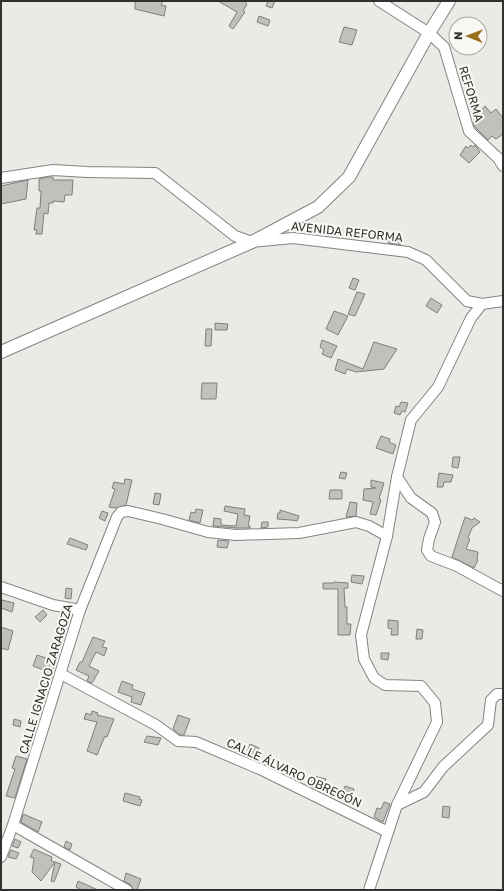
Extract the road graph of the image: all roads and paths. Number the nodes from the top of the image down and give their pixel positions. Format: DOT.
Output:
graph roads {
  1 [pos="379,1"];
  2 [pos="448,1"];
  3 [pos="429,33"];
  4 [pos="503,166"];
  5 [pos="1,178"];
  6 [pos="252,242"];
  7 [pos="503,301"];
  8 [pos="482,304"];
  9 [pos="1,352"];
  10 [pos="397,477"];
  11 [pos="387,536"];
  12 [pos="1,587"];
  13 [pos="503,591"];
  14 [pos="80,610"];
  15 [pos="61,674"];
  16 [pos="503,694"];
  17 [pos="396,805"];
  18 [pos="13,825"];
  19 [pos="388,832"];
  20 [pos="1,857"];
  21 [pos="127,890"];
  22 [pos="369,890"];
  1 -- 3 [label="street, REFORMA"];
  2 -- 3 [label="main road"];
  3 -- 4 [label="street, REFORMA"];
  3 -- 6 [label="main road"];
  5 -- 6 [label="street, AVENIDA REFORMA"];
  6 -- 8 [label="street, AVENIDA REFORMA"];
  6 -- 9 [label="main road"];
  7 -- 8 [label="street, AVENIDA REFORMA"];
  8 -- 10 [label="street"];
  10 -- 11 [label="street"];
  10 -- 13 [label="street"];
  11 -- 14 [label="street, CALLE IGNACIO ZARAGOZA"];
  11 -- 17 [label="street"];
  12 -- 14 [label="street"];
  14 -- 15 [label="street, CALLE IGNACIO ZARAGOZA"];
  15 -- 18 [label="street, CALLE IGNACIO ZARAGOZA"];
  15 -- 19 [label="street, CALLE ÁLVARO OBREGÓN"];
  16 -- 17 [label="street"];
  17 -- 19 [label="street"];
  18 -- 20 [label="street, CALLE IGNACIO ZARAGOZA"];
  18 -- 21 [label="street"];
  19 -- 22 [label="street"];
}
